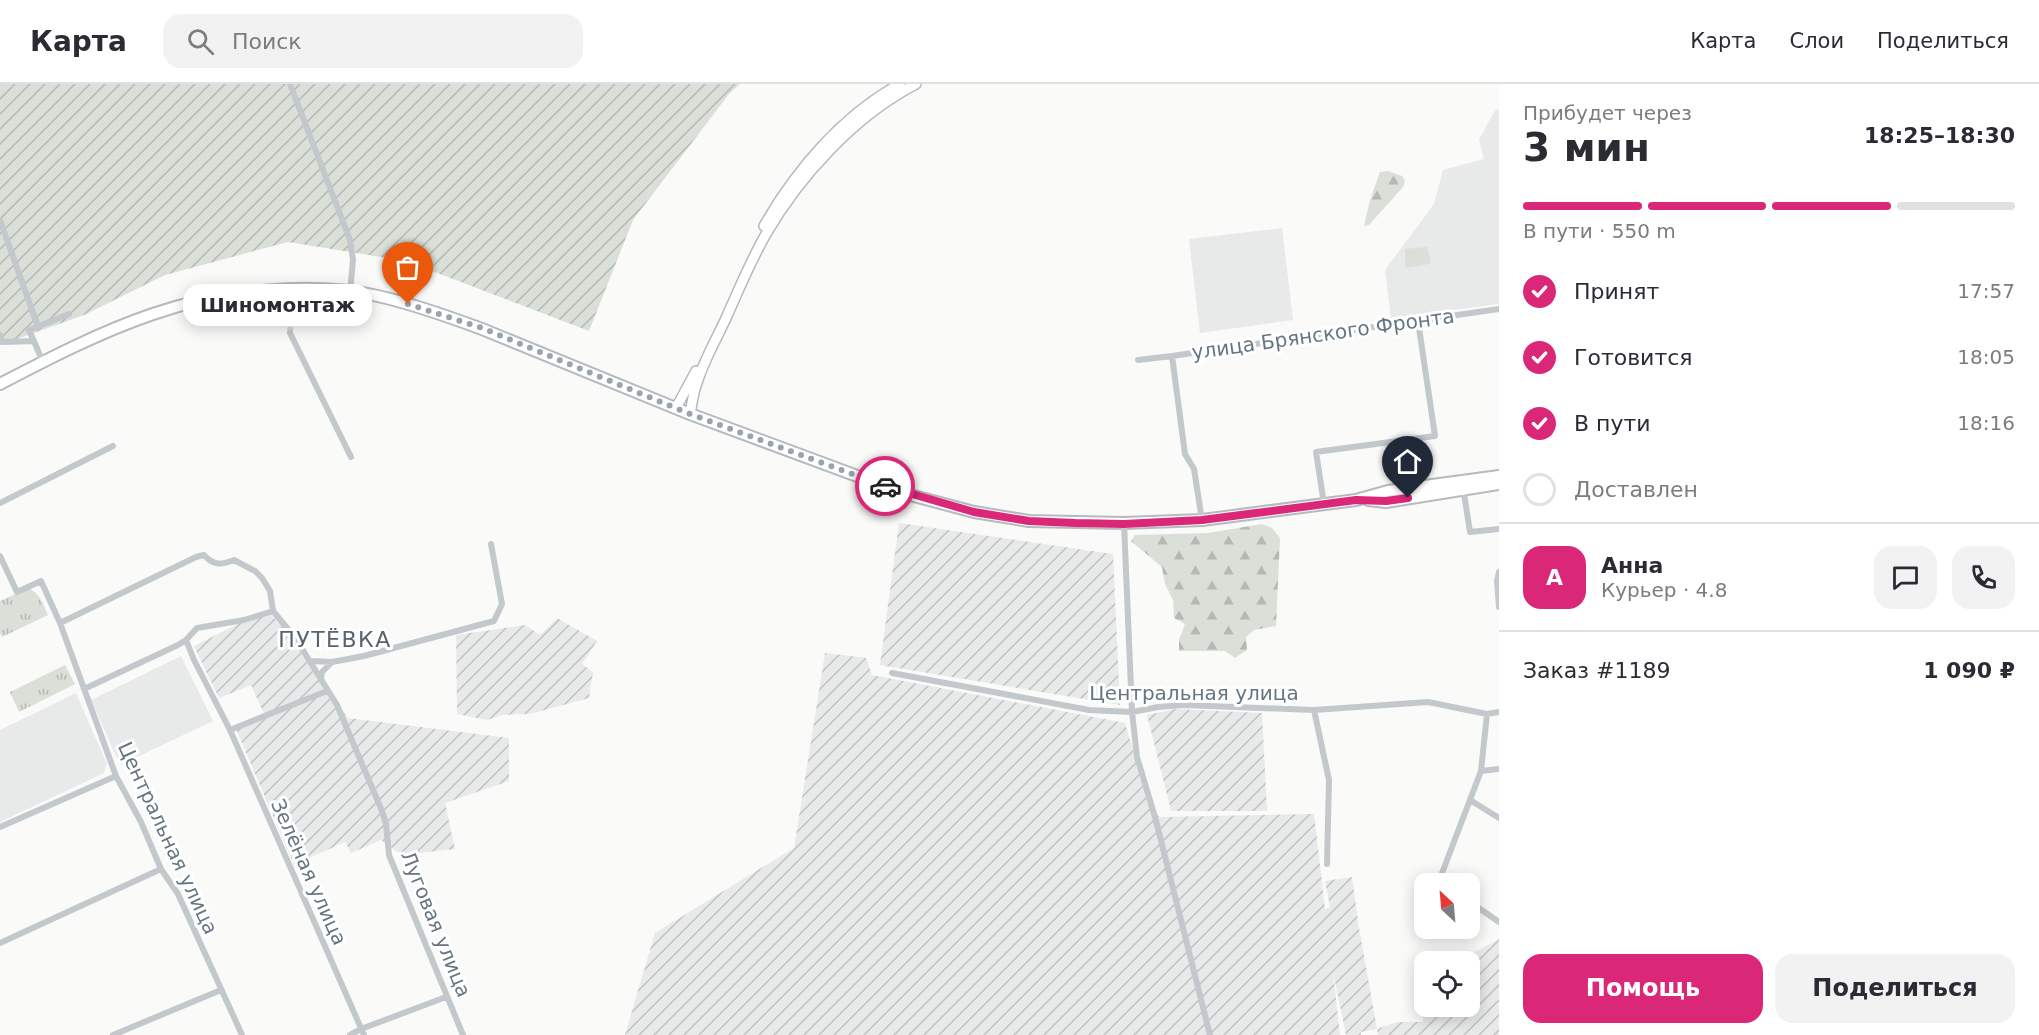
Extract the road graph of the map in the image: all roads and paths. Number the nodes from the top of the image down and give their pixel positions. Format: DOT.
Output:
graph roads {
  1 [pos="290,84"];
  2 [pos="900,84"];
  3 [pos="916,84"];
  4 [pos="0,220"];
  5 [pos="350,292"];
  6 [pos="1499,309"];
  7 [pos="69,314"];
  8 [pos="1418,321"];
  9 [pos="38,327"];
  10 [pos="290,333"];
  11 [pos="0,335"];
  12 [pos="34,341"];
  13 [pos="1172,356"];
  14 [pos="1138,360"];
  15 [pos="43,362"];
  16 [pos="0,384"];
  17 [pos="676,408"];
  18 [pos="690,414"];
  19 [pos="113,446"];
  20 [pos="351,457"];
  21 [pos="1499,476"];
  22 [pos="1499,484"];
  23 [pos="1463,485"];
  24 [pos="0,503"];
  25 [pos="1324,504"];
  26 [pos="1202,520"];
  27 [pos="1124,524"];
  28 [pos="1499,529"];
  29 [pos="491,544"];
  30 [pos="0,556"];
  31 [pos="1499,572"];
  32 [pos="1499,607"];
  33 [pos="273,610"];
  34 [pos="60,623"];
  35 [pos="186,640"];
  36 [pos="310,661"];
  37 [pos="332,662"];
  38 [pos="892,673"];
  39 [pos="321,680"];
  40 [pos="84,689"];
  41 [pos="327,691"];
  42 [pos="1314,710"];
  43 [pos="1132,712"];
  44 [pos="1499,712"];
  45 [pos="1487,714"];
  46 [pos="230,730"];
  47 [pos="1499,769"];
  48 [pos="1481,771"];
  49 [pos="116,776"];
  50 [pos="1470,800"];
  51 [pos="1499,818"];
  52 [pos="0,827"];
  53 [pos="1327,864"];
  54 [pos="161,869"];
  55 [pos="1444,873"];
  56 [pos="1480,909"];
  57 [pos="1499,922"];
  58 [pos="0,943"];
  59 [pos="221,990"];
  60 [pos="446,997"];
  61 [pos="362,1032"];
  62 [pos="113,1035"];
  63 [pos="242,1035"];
  64 [pos="350,1035"];
  65 [pos="462,1035"];
  66 [pos="1210,1035"];
  1 -- 5 [label="street"];
  2 -- 17 [label="main road"];
  3 -- 18 [label="main road"];
  4 -- 9 [label="street"];
  5 -- 15 [label="main road"];
  5 -- 17 [label="main road"];
  6 -- 8 [label="street, улица Брянского Фронта"];
  7 -- 9 [label="street"];
  8 -- 13 [label="street, улица Брянского Фронта"];
  8 -- 25 [label="street"];
  9 -- 12 [label="street"];
  10 -- 20 [label="street"];
  11 -- 12 [label="street"];
  12 -- 15 [label="street"];
  13 -- 14 [label="street"];
  13 -- 26 [label="street, улица Брянского Фронта"];
  15 -- 16 [label="main road"];
  17 -- 18 [label="main road"];
  18 -- 27 [label="main road"];
  19 -- 24 [label="street"];
  21 -- 23 [label="main road"];
  22 -- 23 [label="main road"];
  23 -- 25 [label="main road"];
  23 -- 28 [label="street"];
  25 -- 26 [label="main road"];
  26 -- 27 [label="main road"];
  27 -- 43 [label="street"];
  29 -- 37 [label="street"];
  30 -- 34 [label="street, Центральная улица"];
  31 -- 32 [label="street"];
  33 -- 34 [label="street, Луговая улица"];
  33 -- 35 [label="street"];
  33 -- 36 [label="street, Луговая улица"];
  34 -- 40 [label="street, Центральная улица"];
  35 -- 40 [label="street"];
  35 -- 46 [label="street, Зелёная улица"];
  36 -- 37 [label="street"];
  36 -- 39 [label="street, Луговая улица"];
  37 -- 39 [label="street"];
  38 -- 43 [label="street, Центральная улица"];
  39 -- 41 [label="street, Луговая улица"];
  40 -- 49 [label="street, Центральная улица"];
  41 -- 46 [label="street"];
  41 -- 60 [label="street, Луговая улица"];
  42 -- 43 [label="street, Центральная улица"];
  42 -- 45 [label="street, Центральная улица"];
  42 -- 53 [label="street"];
  43 -- 66 [label="street"];
  44 -- 45 [label="street, Центральная улица"];
  45 -- 48 [label="street"];
  46 -- 61 [label="street, Зелёная улица"];
  47 -- 48 [label="street"];
  48 -- 50 [label="street"];
  49 -- 52 [label="street"];
  49 -- 54 [label="street, Центральная улица"];
  50 -- 51 [label="street"];
  50 -- 55 [label="street"];
  54 -- 58 [label="street"];
  54 -- 59 [label="street, Центральная улица"];
  56 -- 57 [label="street"];
  59 -- 62 [label="street"];
  59 -- 63 [label="street, Центральная улица"];
  60 -- 61 [label="street"];
  60 -- 65 [label="street, Луговая улица"];
  61 -- 64 [label="street"];
}
